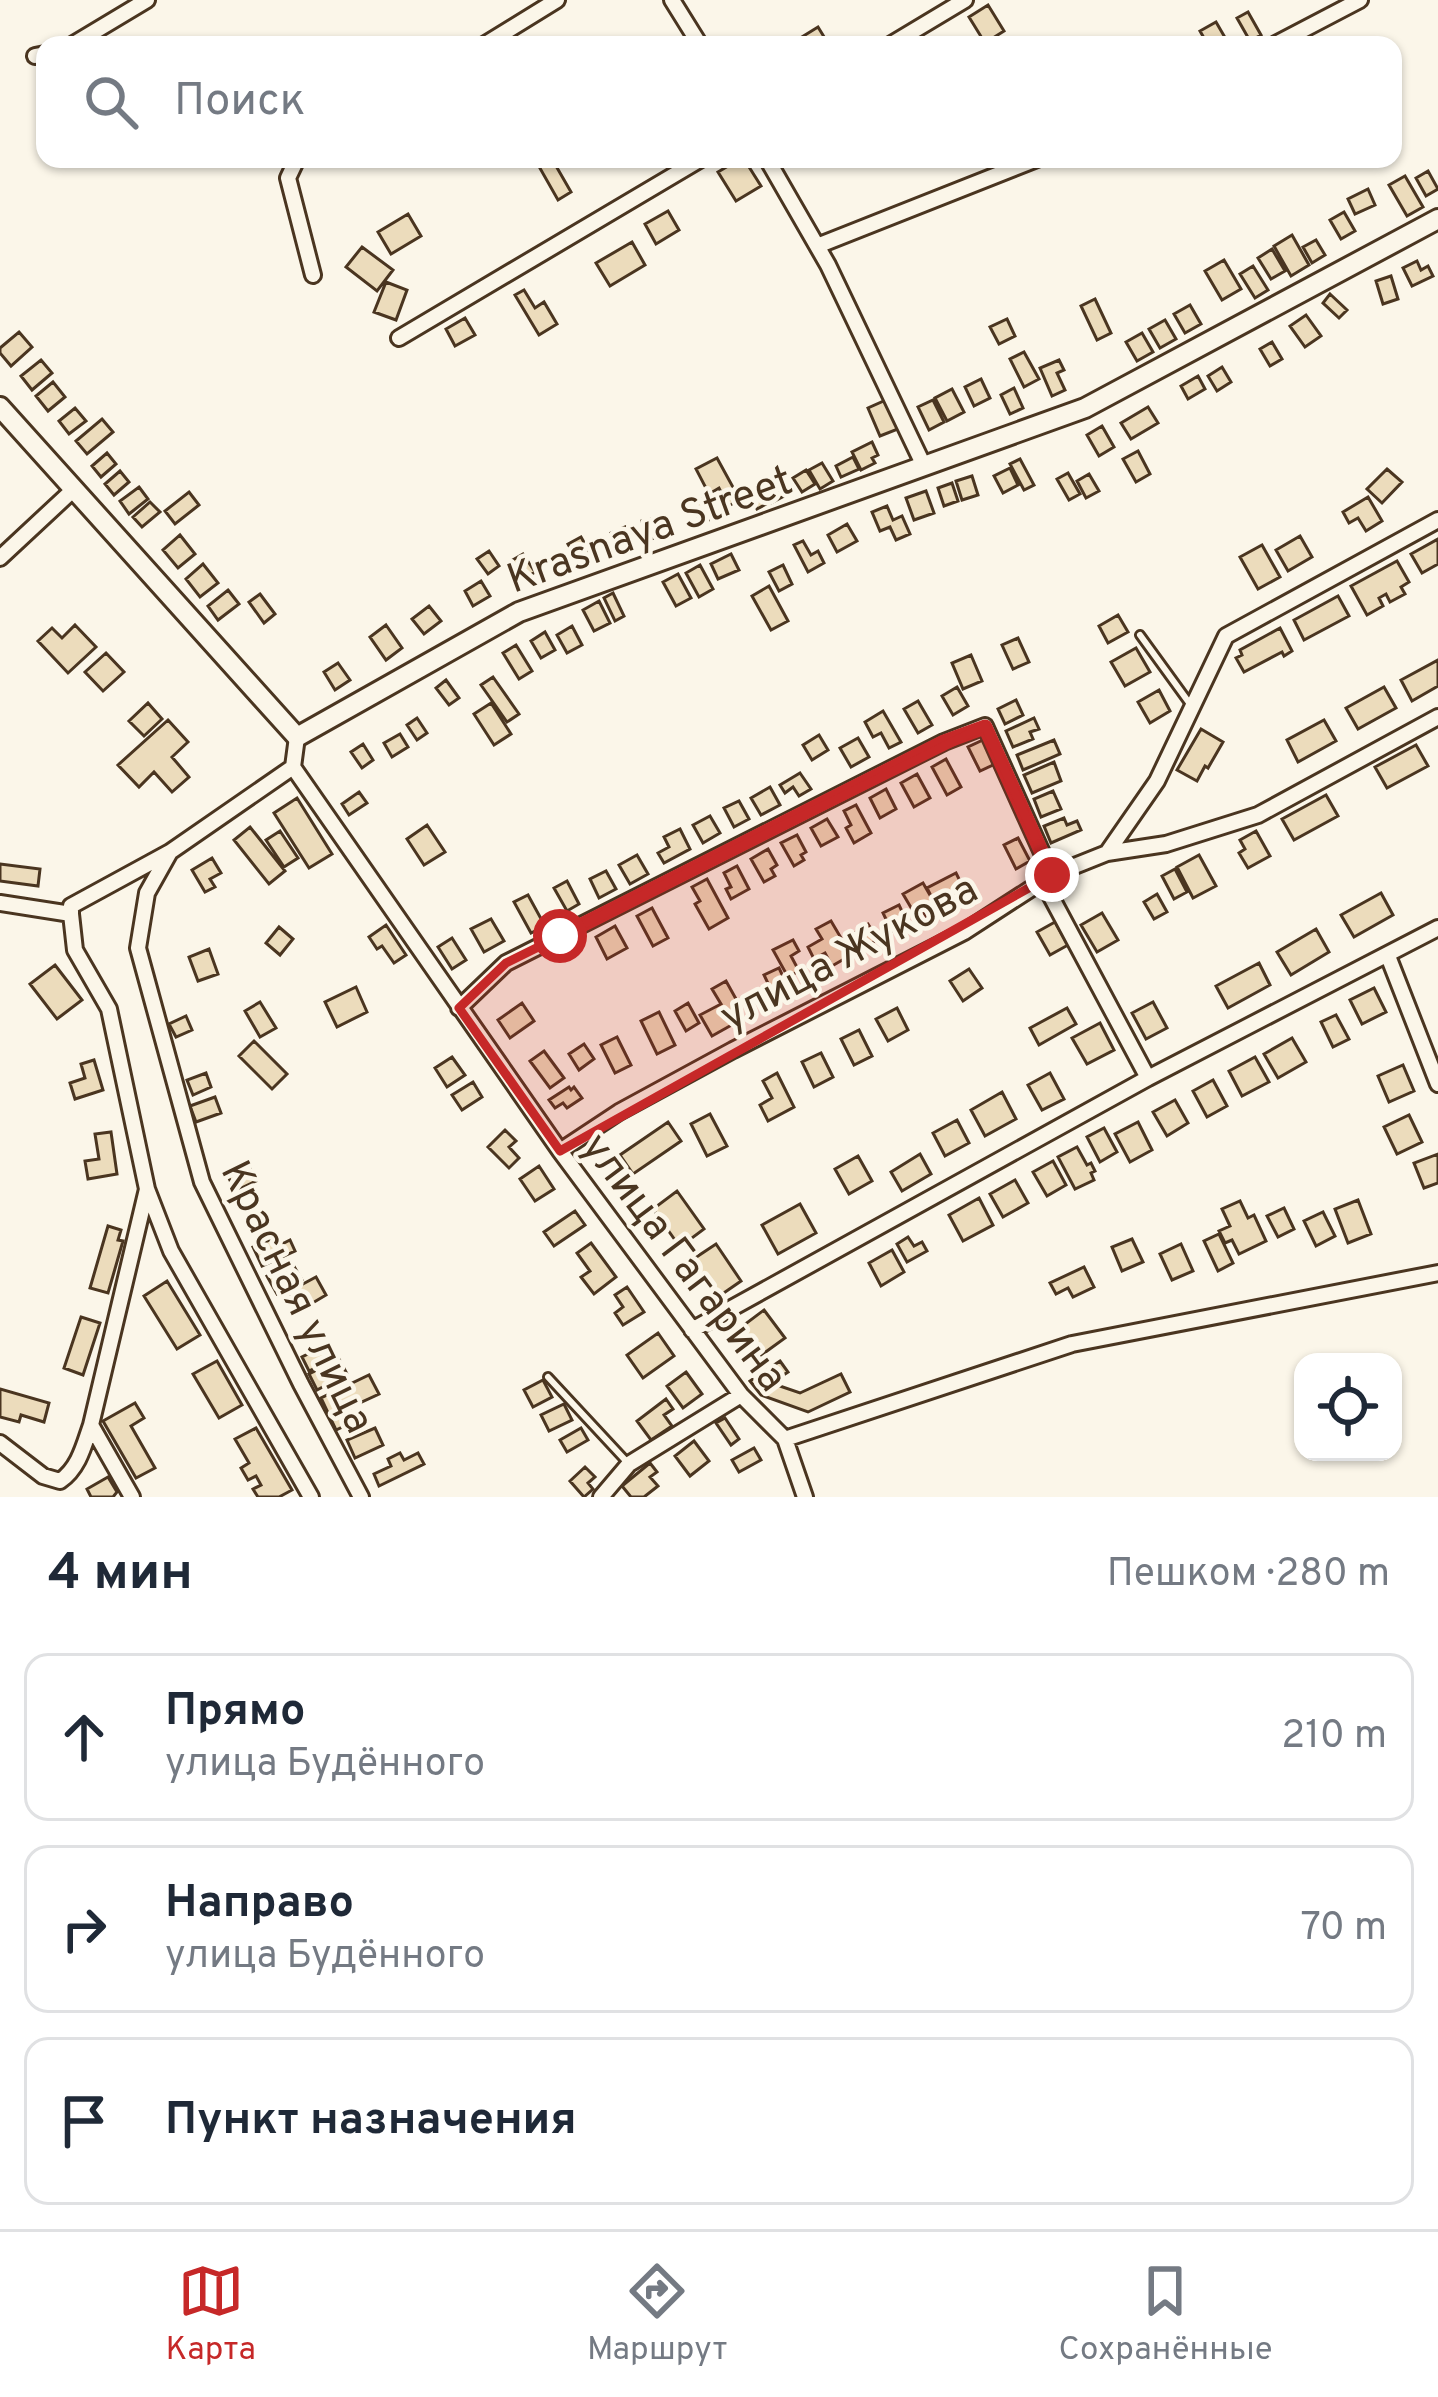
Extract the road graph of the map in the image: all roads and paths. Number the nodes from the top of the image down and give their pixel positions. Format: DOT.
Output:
graph roads {
  1 [pos="147,0"];
  2 [pos="557,0"];
  3 [pos="672,0"];
  4 [pos="965,0"];
  5 [pos="1360,0"];
  6 [pos="87,36"];
  7 [pos="499,36"];
  8 [pos="694,36"];
  9 [pos="905,36"];
  10 [pos="1291,36"];
  11 [pos="293,168"];
  12 [pos="686,168"];
  13 [pos="772,168"];
  14 [pos="1014,168"];
  15 [pos="1438,219"];
  16 [pos="817,246"];
  17 [pos="314,275"];
  18 [pos="399,338"];
  19 [pos="0,406"];
  20 [pos="924,466"];
  21 [pos="74,489"];
  22 [pos="1438,520"];
  23 [pos="0,559"];
  24 [pos="1140,635"];
  25 [pos="1192,707"];
  26 [pos="1438,717"];
  27 [pos="296,737"];
  28 [pos="293,767"];
  29 [pos="170,852"];
  30 [pos="1107,853"];
  31 [pos="1052,875"];
  32 [pos="0,904"];
  33 [pos="71,914"];
  34 [pos="1438,928"];
  35 [pos="1388,956"];
  36 [pos="459,1008"];
  37 [pos="1148,1078"];
  38 [pos="1438,1084"];
  39 [pos="560,1150"];
  40 [pos="147,1189"];
  41 [pos="1438,1273"];
  42 [pos="692,1330"];
  43 [pos="548,1377"];
  44 [pos="742,1395"];
  45 [pos="91,1425"];
  46 [pos="785,1439"];
  47 [pos="0,1443"];
  48 [pos="628,1464"];
  49 [pos="132,1497"];
  50 [pos="311,1497"];
  51 [pos="362,1497"];
  52 [pos="601,1497"];
  53 [pos="805,1497"];
  1 -- 6 [label="street"];
  2 -- 7 [label="street"];
  3 -- 8 [label="street"];
  4 -- 9 [label="street"];
  5 -- 10 [label="street"];
  11 -- 17 [label="street"];
  12 -- 18 [label="street"];
  13 -- 16 [label="street"];
  14 -- 16 [label="street"];
  15 -- 20 [label="main road, Krasnaya Street"];
  16 -- 20 [label="street"];
  19 -- 21 [label="main road"];
  20 -- 27 [label="main road, Krasnaya Street"];
  21 -- 23 [label="street"];
  21 -- 27 [label="main road"];
  22 -- 25 [label="street"];
  24 -- 25 [label="lane"];
  25 -- 30 [label="street"];
  26 -- 30 [label="street, улица Жукова"];
  27 -- 28 [label="street"];
  28 -- 29 [label="street"];
  28 -- 36 [label="street, улица Гагарина"];
  29 -- 33 [label="street"];
  29 -- 51 [label="street, Красная улица"];
  30 -- 31 [label="street, улица Жукова"];
  31 -- 36 [label="street"];
  31 -- 37 [label="street"];
  31 -- 39 [label="street, улица Жукова"];
  32 -- 33 [label="street"];
  33 -- 40 [label="street"];
  34 -- 35 [label="street"];
  35 -- 37 [label="street"];
  35 -- 38 [label="street"];
  36 -- 39 [label="street, улица Гагарина"];
  37 -- 42 [label="street"];
  39 -- 42 [label="street, улица Гагарина"];
  40 -- 45 [label="street"];
  40 -- 50 [label="street"];
  41 -- 46 [label="street, улица Гагарина"];
  42 -- 44 [label="street, улица Гагарина"];
  43 -- 48 [label="lane"];
  44 -- 46 [label="street, улица Гагарина"];
  44 -- 48 [label="street"];
  45 -- 47 [label="street"];
  45 -- 49 [label="street"];
  46 -- 53 [label="street"];
  48 -- 52 [label="street"];
}
